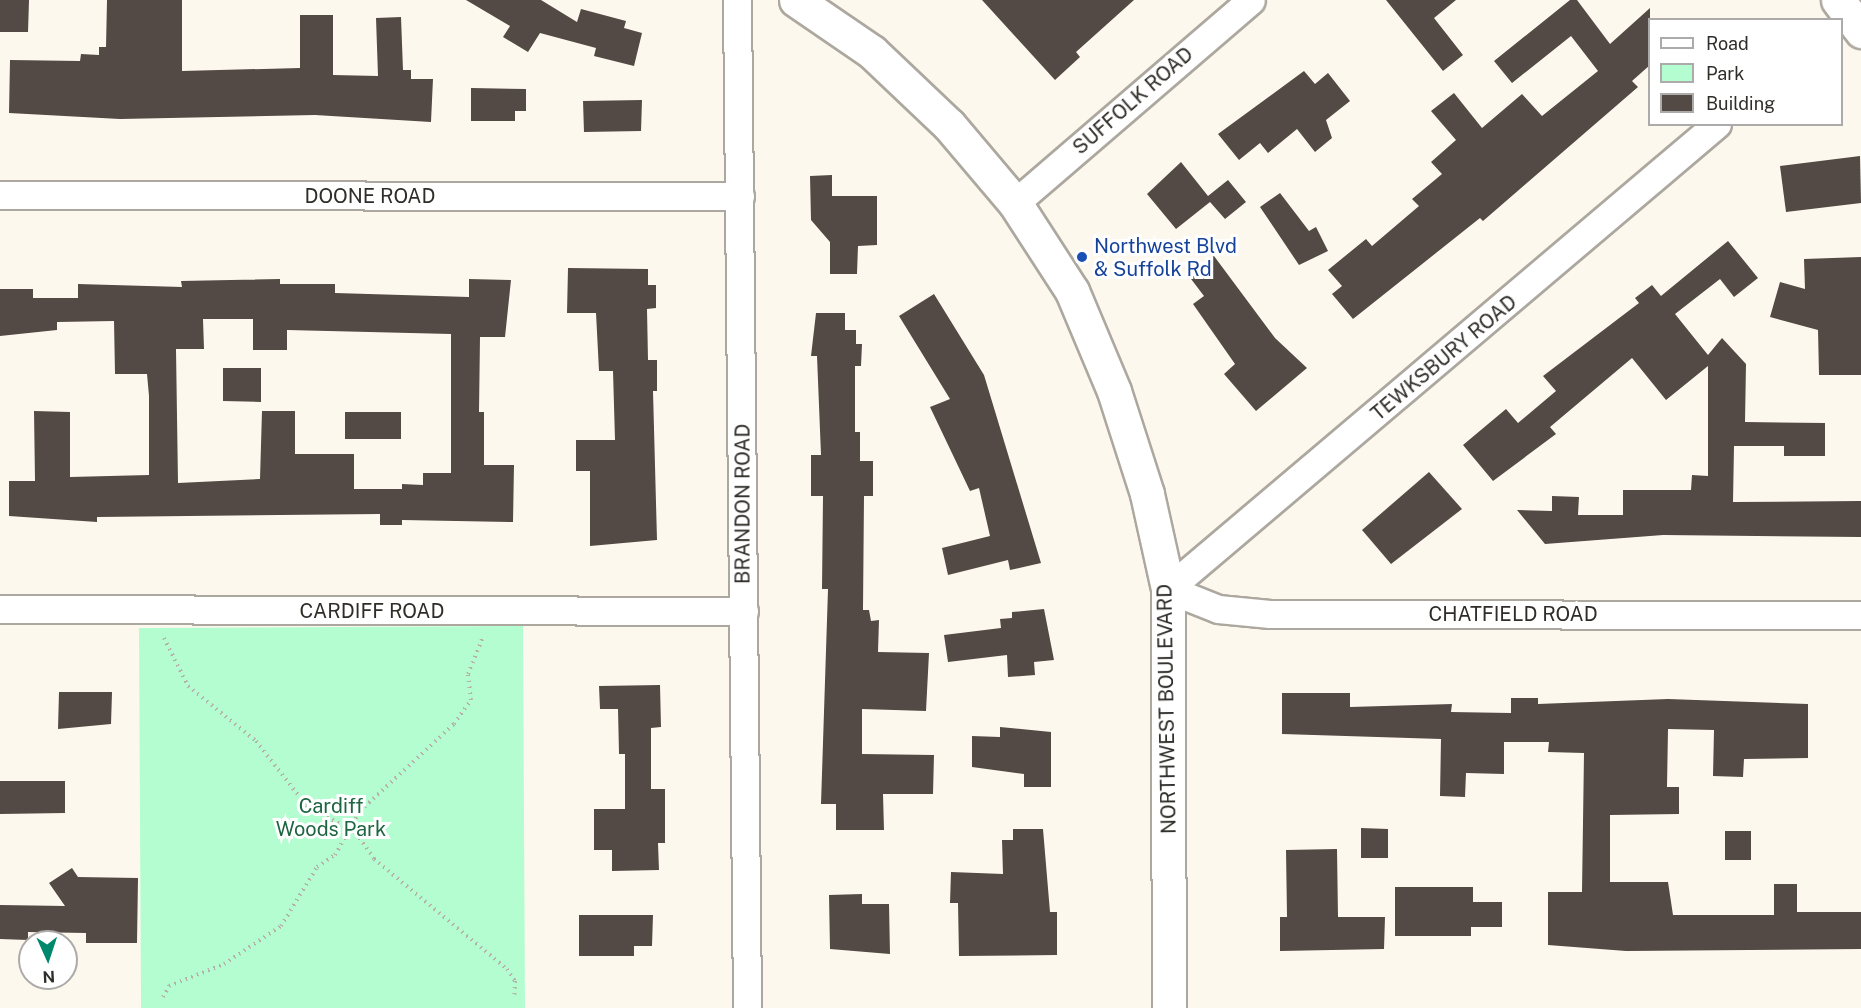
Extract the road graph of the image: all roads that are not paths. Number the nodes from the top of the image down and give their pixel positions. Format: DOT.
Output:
graph roads {
  1 [pos="737,0"];
  2 [pos="796,0"];
  3 [pos="1251,0"];
  4 [pos="1716,126"];
  5 [pos="0,195"];
  6 [pos="740,196"];
  7 [pos="1015,203"];
  8 [pos="1168,589"];
  9 [pos="0,609"];
  10 [pos="744,611"];
  11 [pos="1861,615"];
  12 [pos="747,1008"];
  13 [pos="1169,1008"];
  1 -- 6 [label="street, BRANDON ROAD"];
  2 -- 7 [label="main road, NORTHWEST BOULEVARD"];
  3 -- 7 [label="street, SUFFOLK ROAD"];
  4 -- 8 [label="street, TEWKSBURY ROAD"];
  5 -- 6 [label="street, DOONE ROAD"];
  6 -- 10 [label="street, BRANDON ROAD"];
  7 -- 8 [label="main road, NORTHWEST BOULEVARD"];
  8 -- 11 [label="street, CHATFIELD ROAD"];
  8 -- 13 [label="main road, NORTHWEST BOULEVARD"];
  9 -- 10 [label="street, CARDIFF ROAD"];
  10 -- 12 [label="street, BRANDON ROAD"];
}
